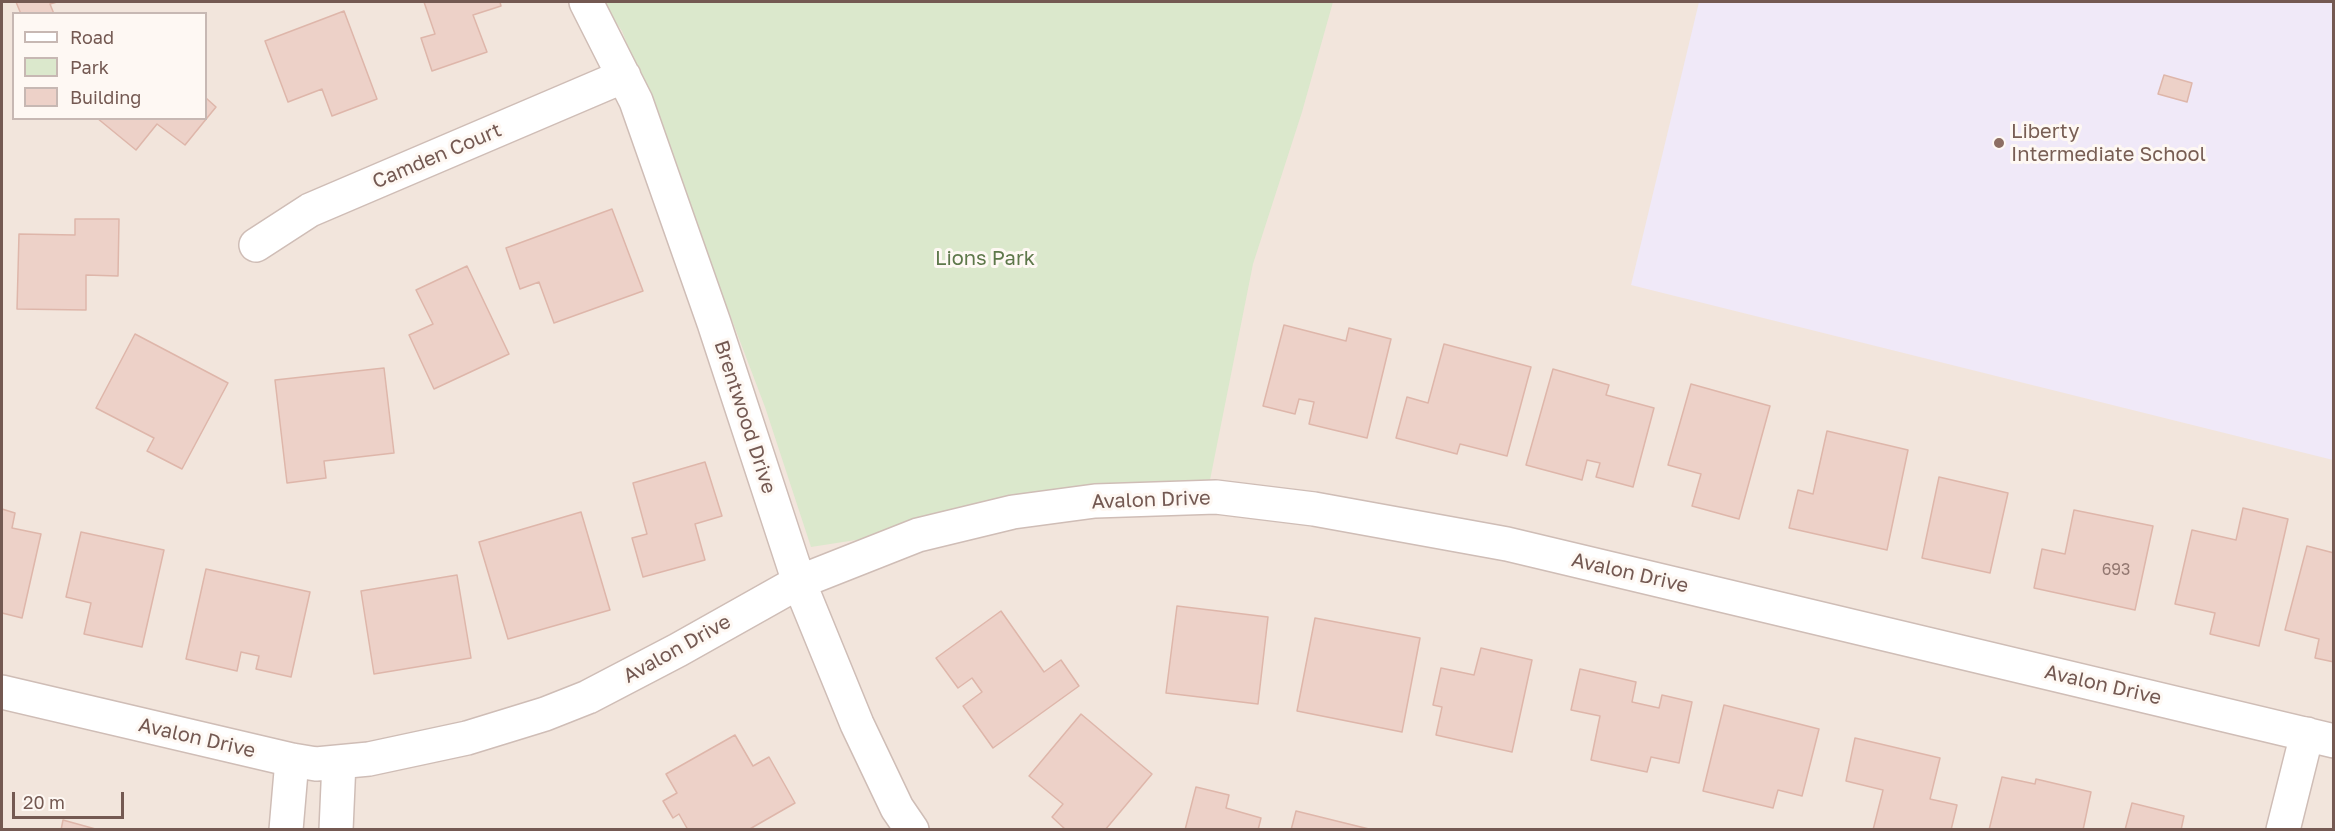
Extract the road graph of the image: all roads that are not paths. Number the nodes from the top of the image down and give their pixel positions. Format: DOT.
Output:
graph roads {
  1 [pos="586,2"];
  2 [pos="624,76"];
  3 [pos="256,245"];
  4 [pos="799,582"];
  5 [pos="2,692"];
  6 [pos="2320,737"];
  7 [pos="292,760"];
  8 [pos="339,762"];
  9 [pos="286,830"];
  10 [pos="336,830"];
  11 [pos="912,830"];
  12 [pos="2283,830"];
  1 -- 2 [label="street, Brentwood Drive"];
  2 -- 3 [label="street, Camden Court"];
  2 -- 4 [label="street, Brentwood Drive"];
  4 -- 6 [label="street, Avalon Drive"];
  4 -- 8 [label="street, Avalon Drive"];
  4 -- 11 [label="street, Brentwood Drive"];
  5 -- 7 [label="street, Avalon Drive"];
  6 -- 12 [label="street"];
  7 -- 8 [label="street, Avalon Drive"];
  7 -- 9 [label="street"];
  8 -- 10 [label="street"];
}
